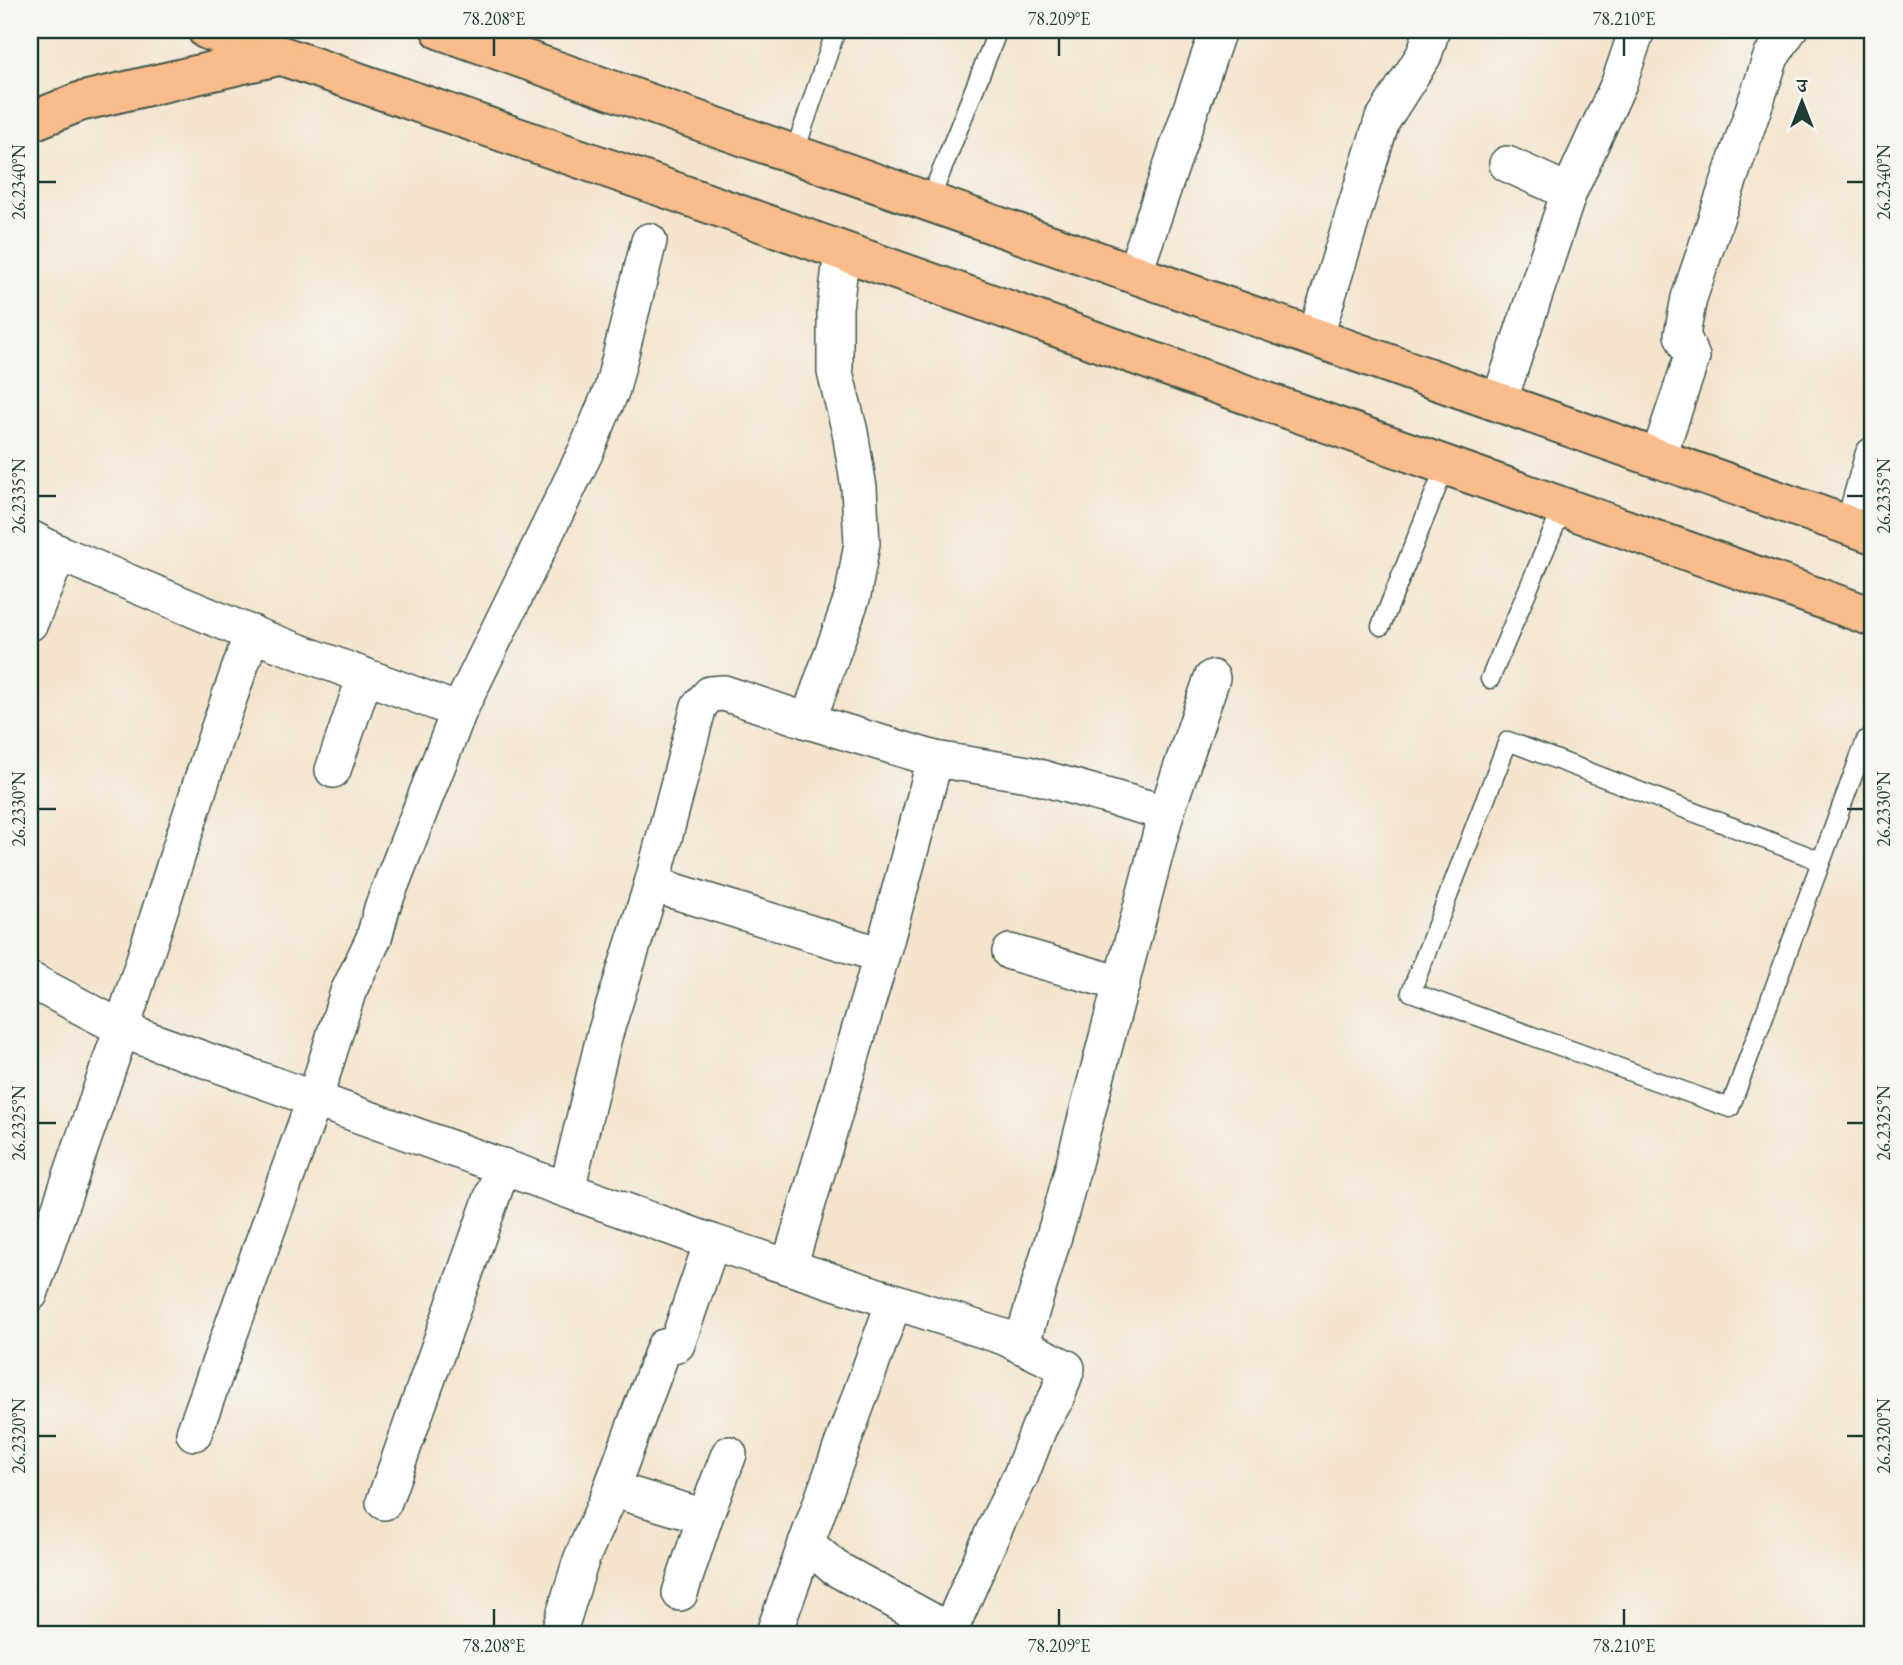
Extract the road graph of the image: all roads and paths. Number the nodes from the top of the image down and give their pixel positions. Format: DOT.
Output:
graph roads {
  1 [pos="207,30"];
  2 [pos="441,30"];
  3 [pos="836,30"];
  4 [pos="998,30"];
  5 [pos="1218,30"];
  6 [pos="1432,30"];
  7 [pos="1637,30"];
  8 [pos="1789,30"];
  9 [pos="278,56"];
  10 [pos="30,122"];
  11 [pos="794,154"];
  12 [pos="1507,164"];
  13 [pos="1569,192"];
  14 [pos="929,202"];
  15 [pos="649,241"];
  16 [pos="842,251"];
  17 [pos="1133,274"];
  18 [pos="1315,338"];
  19 [pos="1499,402"];
  20 [pos="1873,455"];
  21 [pos="1658,458"];
  22 [pos="1446,465"];
  23 [pos="1563,507"];
  24 [pos="1863,531"];
  25 [pos="44,546"];
  26 [pos="1873,617"];
  27 [pos="30,623"];
  28 [pos="1381,625"];
  29 [pos="252,633"];
  30 [pos="365,676"];
  31 [pos="1212,678"];
  32 [pos="1490,679"];
  33 [pos="459,711"];
  34 [pos="808,721"];
  35 [pos="1873,737"];
  36 [pos="935,759"];
  37 [pos="333,770"];
  38 [pos="1166,813"];
  39 [pos="1821,861"];
  40 [pos="652,884"];
  41 [pos="1010,952"];
  42 [pos="881,955"];
  43 [pos="30,980"];
  44 [pos="1122,984"];
  45 [pos="122,1028"];
  46 [pos="315,1098"];
  47 [pos="503,1166"];
  48 [pos="567,1189"];
  49 [pos="712,1242"];
  50 [pos="789,1267"];
  51 [pos="30,1294"];
  52 [pos="894,1302"];
  53 [pos="1021,1346"];
  54 [pos="194,1433"];
  55 [pos="729,1454"];
  56 [pos="611,1489"];
  57 [pos="384,1502"];
  58 [pos="705,1517"];
  59 [pos="806,1543"];
  60 [pos="680,1593"];
  61 [pos="949,1633"];
  62 [pos="558,1635"];
  63 [pos="773,1635"];
  1 -- 9 [label="main road"];
  2 -- 11 [label="main road"];
  3 -- 11 [label="lane"];
  4 -- 14 [label="lane"];
  5 -- 17 [label="street"];
  6 -- 18 [label="street"];
  7 -- 13 [label="street"];
  8 -- 21 [label="street"];
  9 -- 10 [label="main road"];
  9 -- 16 [label="main road"];
  11 -- 14 [label="main road"];
  12 -- 13 [label="street"];
  13 -- 19 [label="street"];
  14 -- 17 [label="main road"];
  15 -- 33 [label="street"];
  16 -- 22 [label="main road"];
  16 -- 34 [label="street"];
  17 -- 18 [label="main road"];
  18 -- 19 [label="main road"];
  19 -- 21 [label="main road"];
  20 -- 24 [label="street"];
  21 -- 24 [label="main road"];
  22 -- 23 [label="main road"];
  22 -- 28 [label="lane"];
  23 -- 26 [label="main road"];
  23 -- 32 [label="lane"];
  25 -- 27 [label="street"];
  25 -- 29 [label="street"];
  29 -- 30 [label="street"];
  29 -- 45 [label="street"];
  30 -- 33 [label="street"];
  30 -- 37 [label="street"];
  31 -- 38 [label="street"];
  33 -- 46 [label="street"];
  34 -- 36 [label="street"];
  34 -- 40 [label="street"];
  35 -- 39 [label="lane"];
  36 -- 38 [label="street"];
  36 -- 42 [label="street"];
  38 -- 44 [label="street"];
  39 -- 39 [label="lane"];
  40 -- 42 [label="street"];
  40 -- 48 [label="street"];
  41 -- 44 [label="street"];
  42 -- 50 [label="street"];
  43 -- 45 [label="street"];
  44 -- 53 [label="street"];
  45 -- 46 [label="street"];
  45 -- 51 [label="street"];
  46 -- 47 [label="street"];
  46 -- 54 [label="street"];
  47 -- 48 [label="street"];
  47 -- 57 [label="street"];
  48 -- 49 [label="street"];
  49 -- 50 [label="street"];
  49 -- 56 [label="street"];
  50 -- 52 [label="street"];
  52 -- 53 [label="street"];
  52 -- 59 [label="street"];
  53 -- 61 [label="street"];
  55 -- 58 [label="street"];
  56 -- 58 [label="street"];
  56 -- 62 [label="street"];
  58 -- 60 [label="street"];
  59 -- 61 [label="street"];
  59 -- 63 [label="street"];
}
